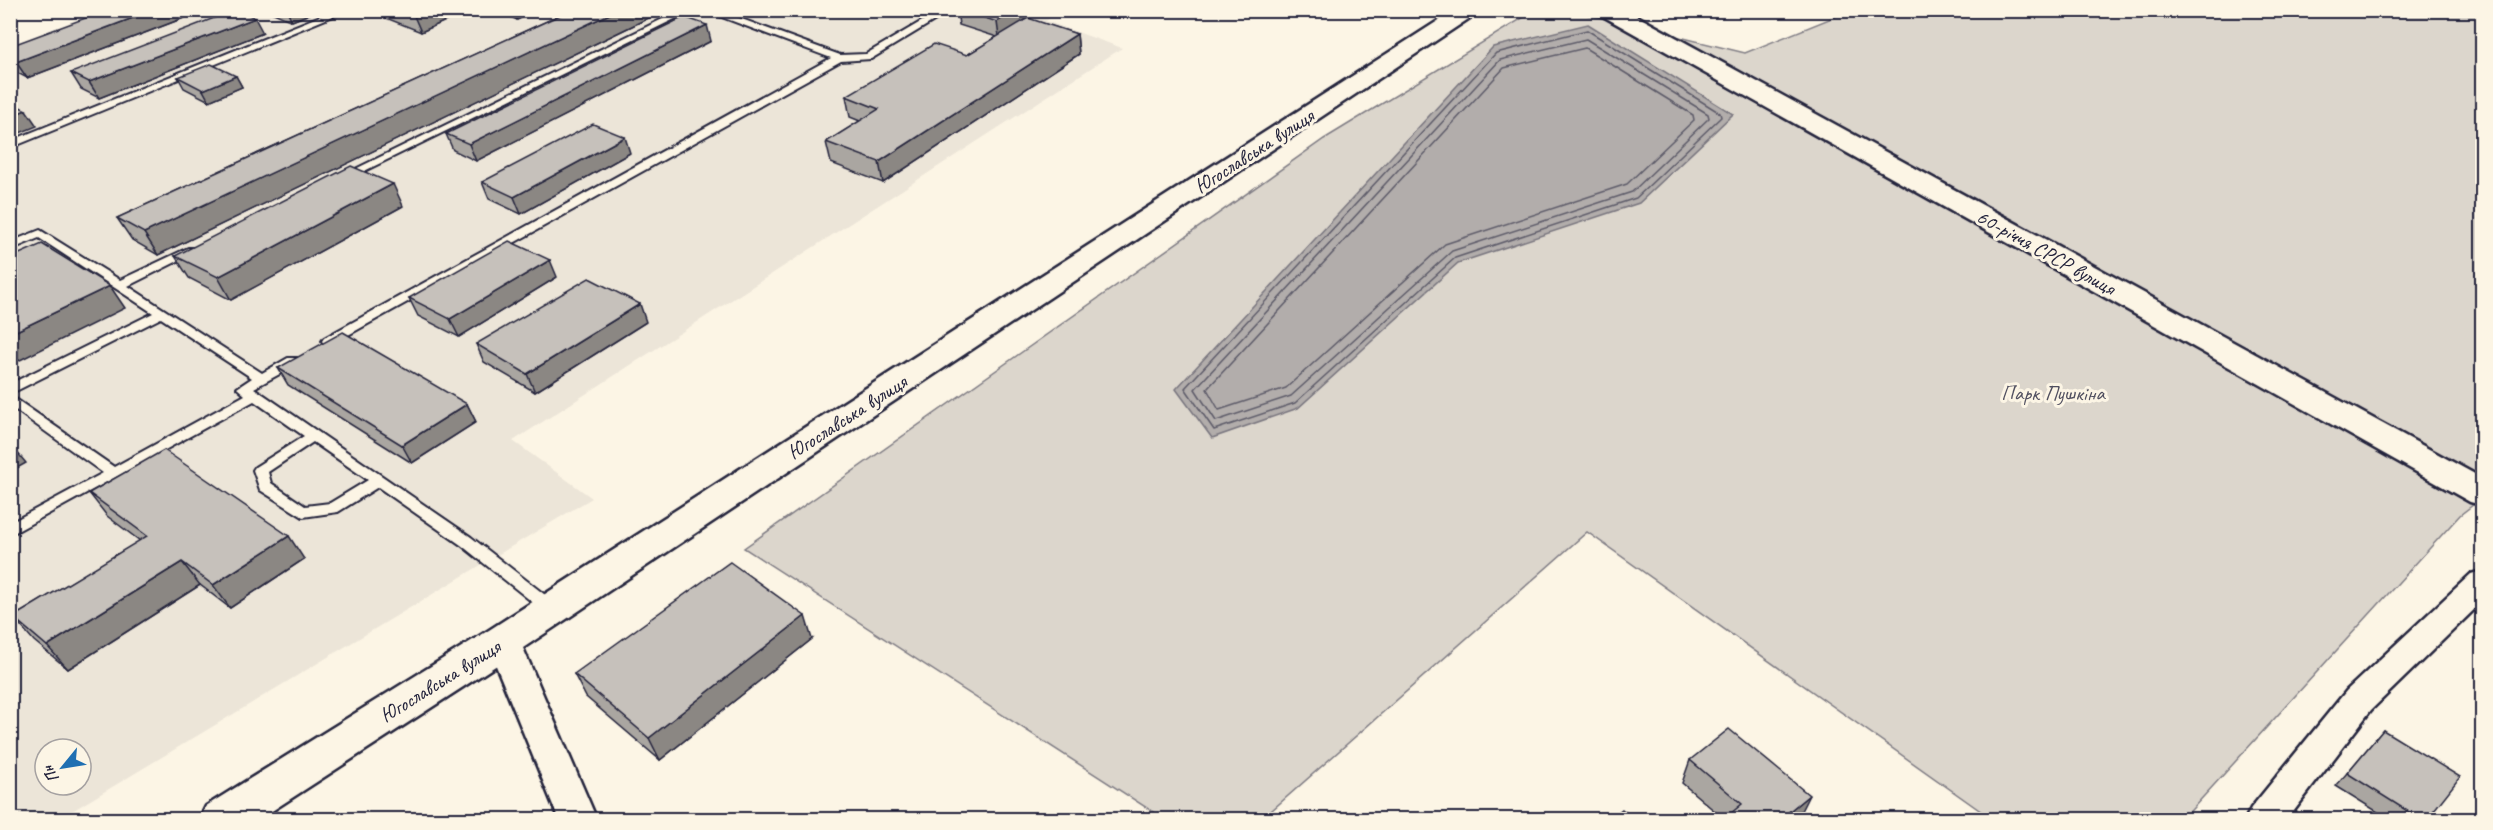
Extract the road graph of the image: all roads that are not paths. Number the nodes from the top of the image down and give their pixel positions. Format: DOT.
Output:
graph roads {
  1 [pos="344,10"];
  2 [pos="689,10"];
  3 [pos="707,10"];
  4 [pos="948,10"];
  5 [pos="1471,10"];
  6 [pos="1609,10"];
  7 [pos="839,58"];
  8 [pos="10,145"];
  9 [pos="335,181"];
  10 [pos="206,243"];
  11 [pos="10,247"];
  12 [pos="120,285"];
  13 [pos="162,312"];
  14 [pos="261,378"];
  15 [pos="10,390"];
  16 [pos="255,395"];
  17 [pos="10,399"];
  18 [pos="313,436"];
  19 [pos="113,473"];
  20 [pos="378,481"];
  21 [pos="2482,493"];
  22 [pos="10,530"];
  23 [pos="2482,583"];
  24 [pos="552,609"];
  25 [pos="503,641"];
  26 [pos="221,819"];
  27 [pos="578,819"];
  28 [pos="2264,819"];
  1 -- 8 [label="lane"];
  2 -- 9 [label="lane"];
  3 -- 7 [label="lane"];
  4 -- 7 [label="lane"];
  5 -- 24 [label="street, Югославська вулиця"];
  6 -- 21 [label="street, 60-річчя СРСР вулиця"];
  7 -- 14 [label="lane"];
  10 -- 12 [label="lane"];
  11 -- 12 [label="lane"];
  12 -- 13 [label="lane"];
  13 -- 14 [label="lane"];
  13 -- 15 [label="lane"];
  14 -- 16 [label="lane"];
  16 -- 18 [label="lane"];
  16 -- 19 [label="lane"];
  17 -- 19 [label="lane"];
  18 -- 20 [label="lane"];
  18 -- 20 [label="lane"];
  19 -- 22 [label="lane"];
  20 -- 24 [label="lane"];
  23 -- 28 [label="street"];
  24 -- 25 [label="street, Югославська вулиця"];
  25 -- 26 [label="street, Югославська вулиця"];
  25 -- 27 [label="street"];
}
